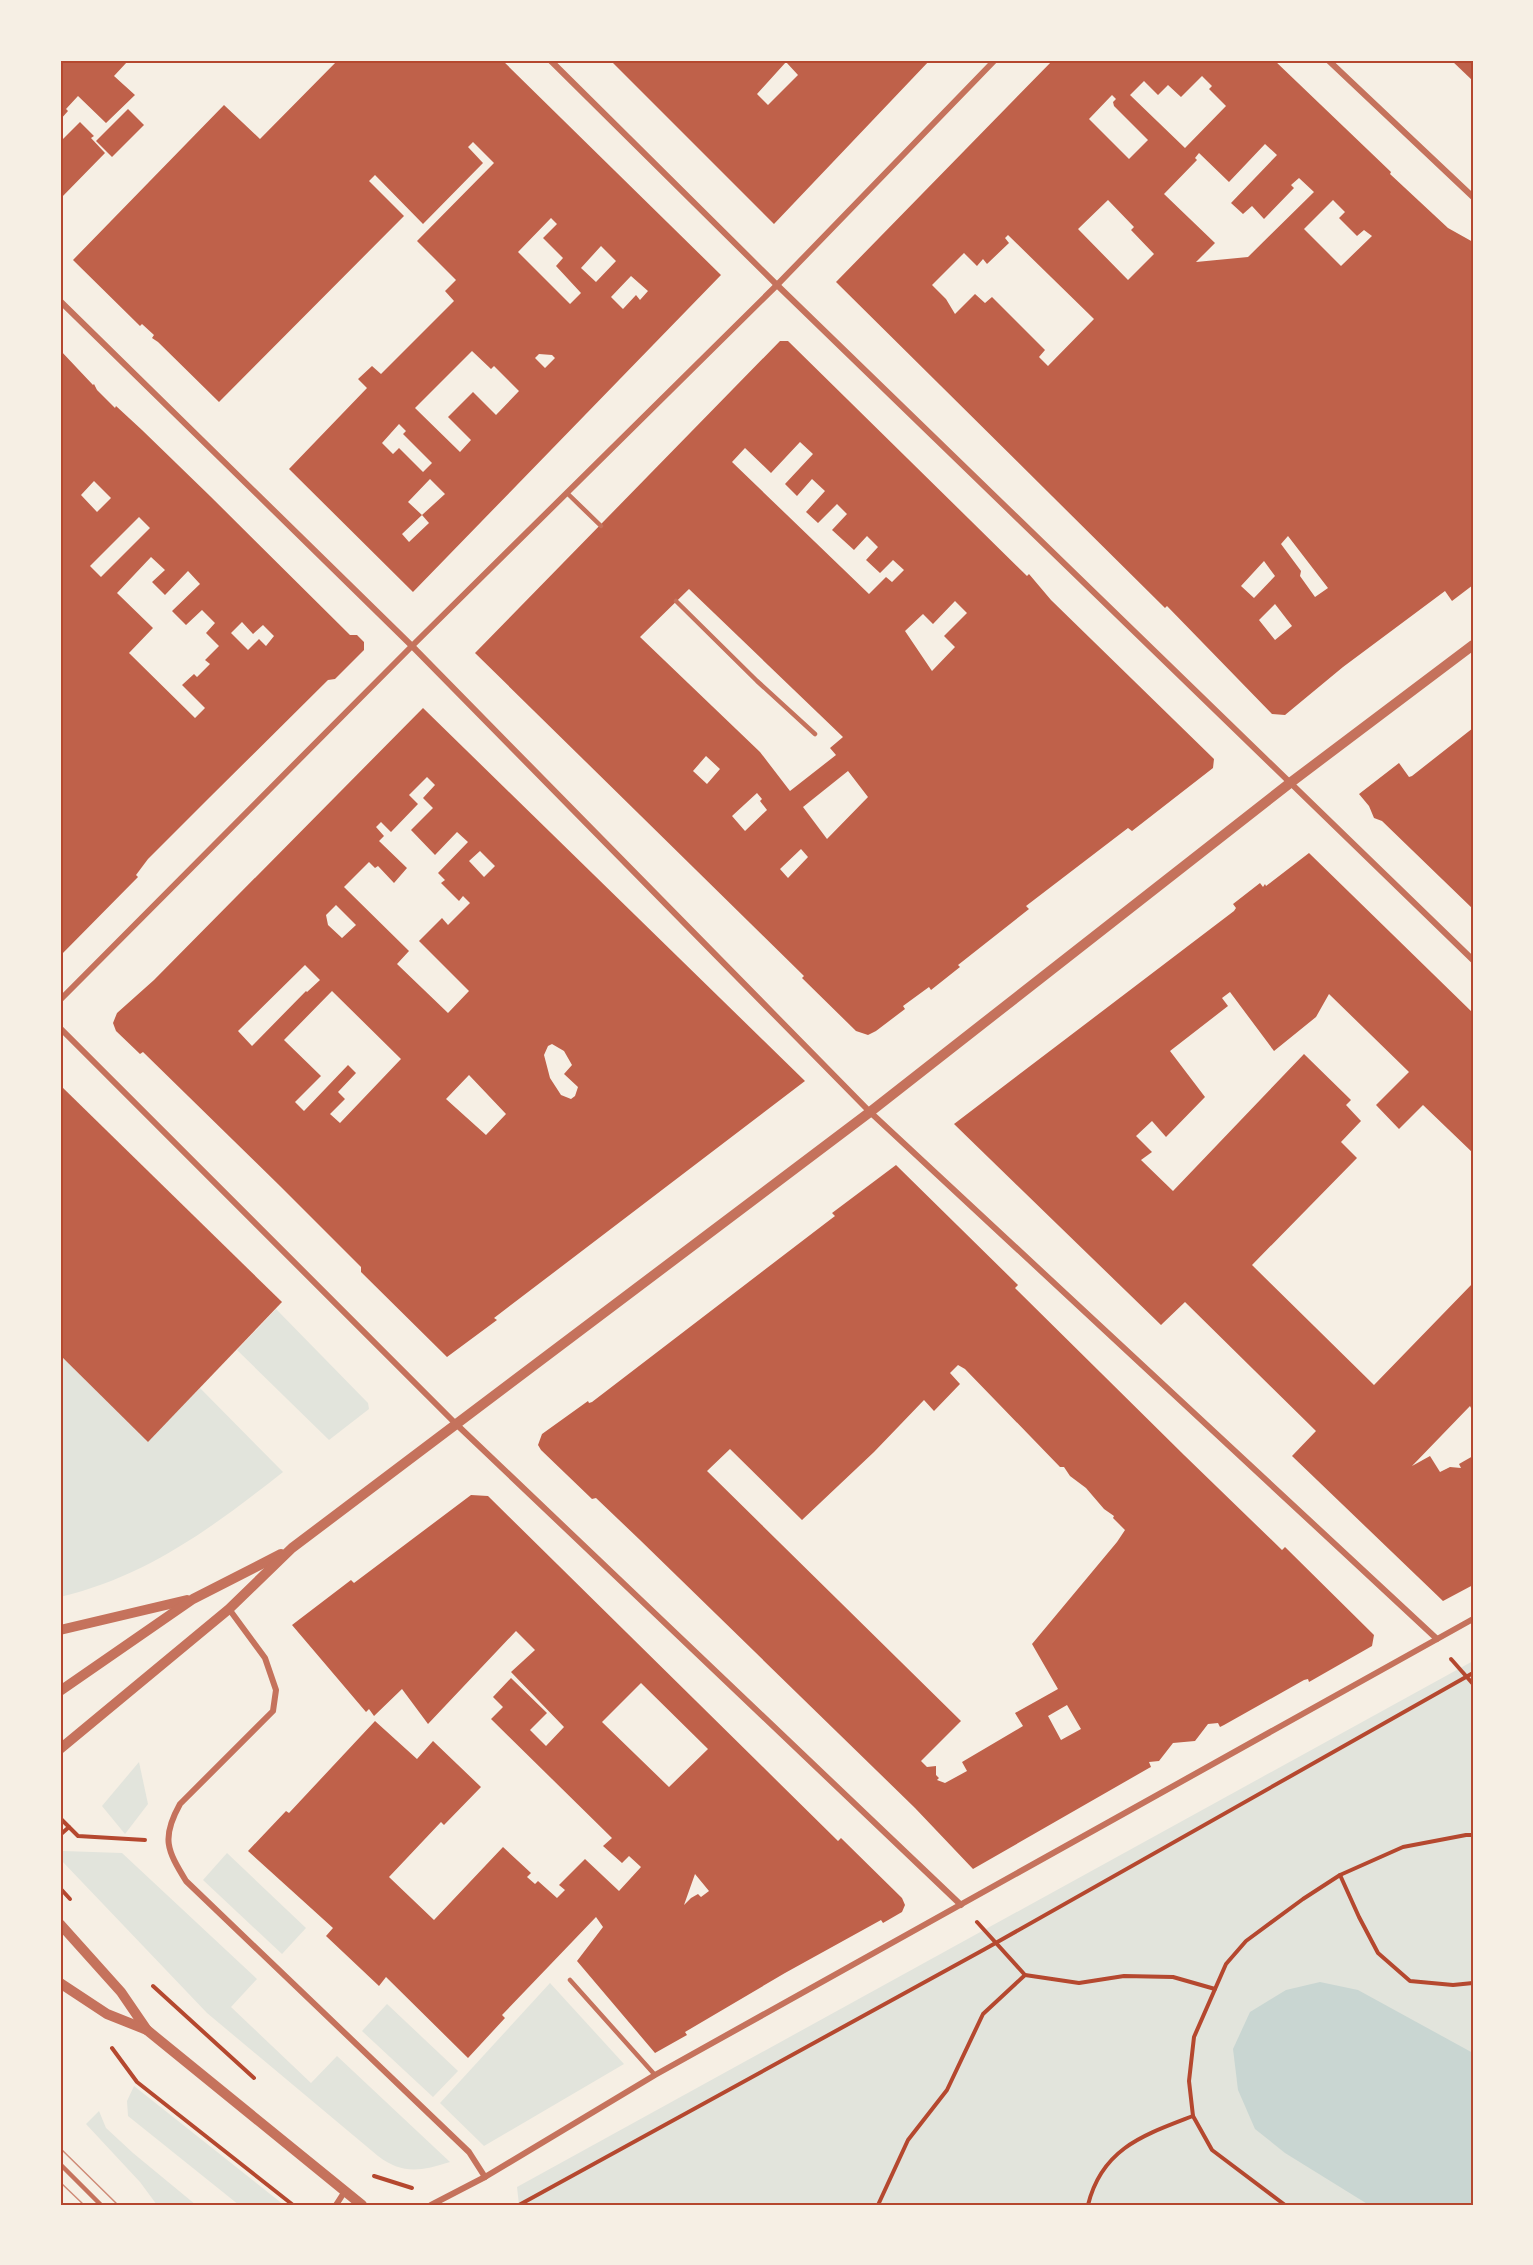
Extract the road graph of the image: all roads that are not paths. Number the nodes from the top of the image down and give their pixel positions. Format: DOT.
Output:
graph roads {
  1 [pos="550,60"];
  2 [pos="995,60"];
  3 [pos="1328,60"];
  4 [pos="1473,197"];
  5 [pos="777,285"];
  6 [pos="60,301"];
  7 [pos="567,493"];
  8 [pos="601,526"];
  9 [pos="676,600"];
  10 [pos="1473,645"];
  11 [pos="412,646"];
  12 [pos="815,734"];
  13 [pos="1290,783"];
  14 [pos="1473,960"];
  15 [pos="60,1000"];
  16 [pos="60,1028"];
  17 [pos="870,1112"];
  18 [pos="455,1423"];
  19 [pos="292,1548"];
  20 [pos="193,1599"];
  21 [pos="229,1609"];
  22 [pos="1473,1618"];
  23 [pos="60,1630"];
  24 [pos="1437,1639"];
  25 [pos="60,1691"];
  26 [pos="60,1749"];
  27 [pos="961,1905"];
  28 [pos="60,1924"];
  29 [pos="570,1980"];
  30 [pos="60,1983"];
  31 [pos="147,2030"];
  32 [pos="655,2076"];
  33 [pos="60,2164"];
  34 [pos="485,2177"];
  35 [pos="345,2191"];
  36 [pos="102,2205"];
  37 [pos="336,2205"];
  38 [pos="362,2205"];
  39 [pos="431,2205"];
  1 -- 5 [label="street"];
  2 -- 5 [label="street"];
  3 -- 4 [label="street"];
  5 -- 7 [label="street"];
  5 -- 13 [label="street"];
  6 -- 11 [label="street"];
  7 -- 8 [label="lane"];
  7 -- 11 [label="street"];
  9 -- 12 [label="lane"];
  10 -- 13 [label="street"];
  11 -- 15 [label="street"];
  11 -- 17 [label="street"];
  13 -- 14 [label="street"];
  13 -- 17 [label="street"];
  16 -- 18 [label="street"];
  17 -- 18 [label="street"];
  17 -- 24 [label="street"];
  18 -- 19 [label="street"];
  18 -- 27 [label="street"];
  19 -- 20 [label="street"];
  19 -- 21 [label="street"];
  20 -- 23 [label="street"];
  20 -- 25 [label="street"];
  21 -- 26 [label="street"];
  21 -- 34 [label="street"];
  22 -- 24 [label="street"];
  24 -- 27 [label="street"];
  27 -- 32 [label="street"];
  28 -- 31 [label="street"];
  29 -- 32 [label="lane"];
  30 -- 31 [label="street"];
  31 -- 35 [label="street"];
  32 -- 34 [label="street"];
  33 -- 36 [label="lane"];
  34 -- 39 [label="street"];
  35 -- 37 [label="street"];
  35 -- 38 [label="street"];
}
